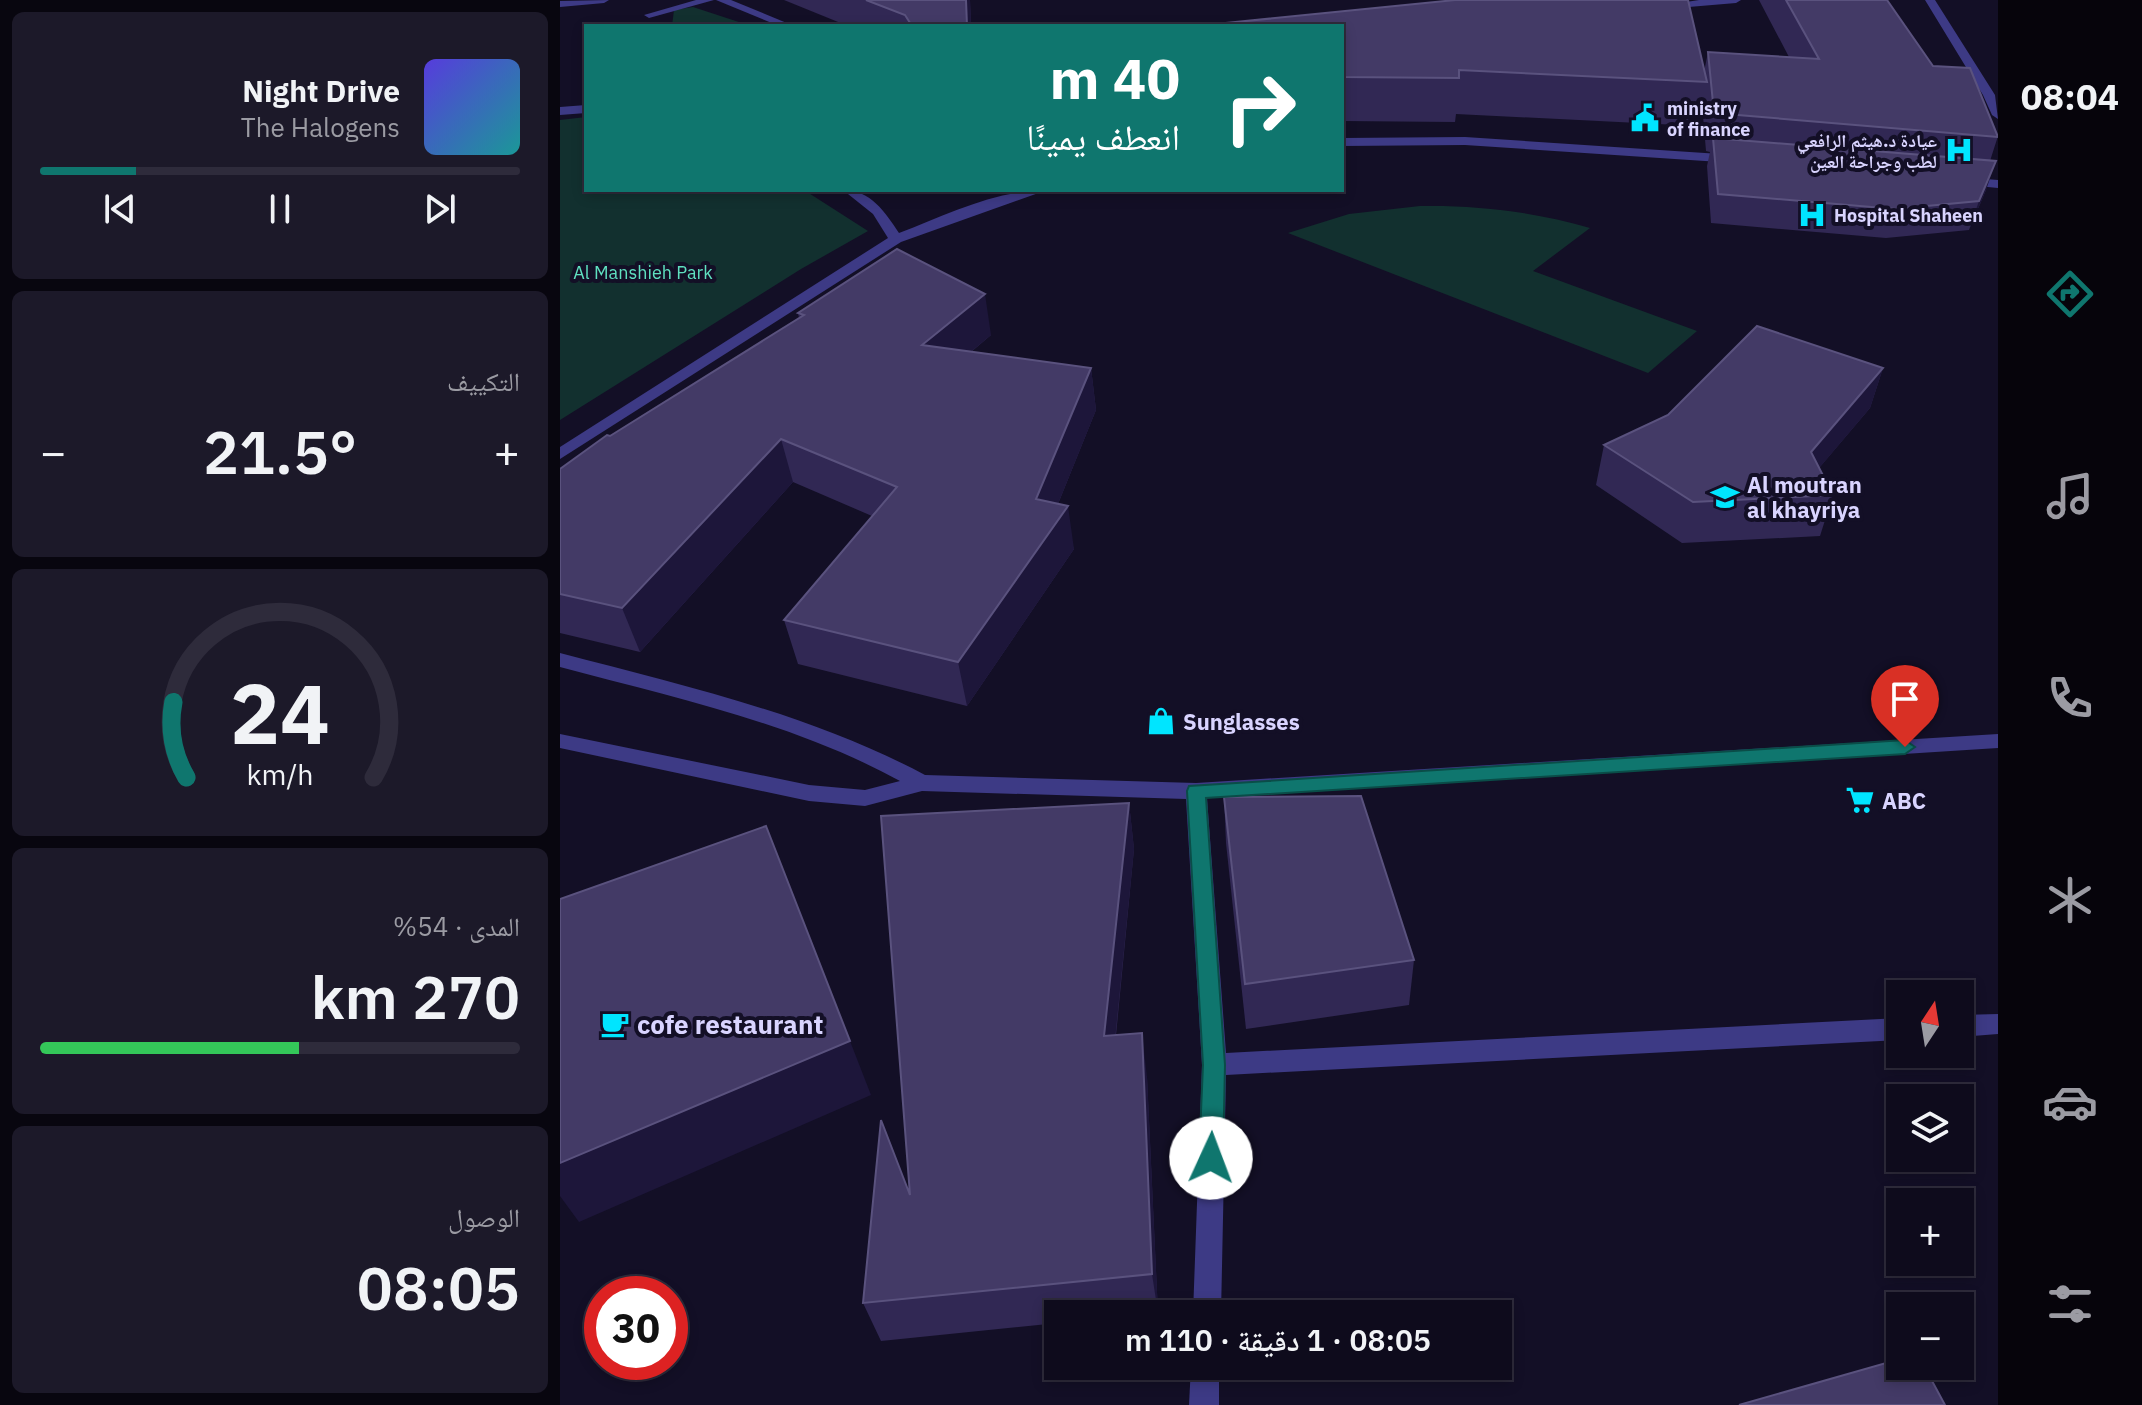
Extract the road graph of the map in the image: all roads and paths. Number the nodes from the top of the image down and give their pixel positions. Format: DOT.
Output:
graph roads {
  1 [pos="604,0"];
  2 [pos="709,0"];
  3 [pos="721,0"];
  4 [pos="1736,0"];
  5 [pos="1930,0"];
  6 [pos="560,4"];
  7 [pos="1657,7"];
  8 [pos="649,16"];
  9 [pos="784,24"];
  10 [pos="584,109"];
  11 [pos="560,111"];
  12 [pos="1998,115"];
  13 [pos="1344,142"];
  14 [pos="1747,160"];
  15 [pos="1951,180"];
  16 [pos="1998,184"];
  17 [pos="853,192"];
  18 [pos="982,192"];
  19 [pos="1032,192"];
  20 [pos="1000,200"];
  21 [pos="896,239"];
  22 [pos="560,454"];
  23 [pos="560,660"];
  24 [pos="560,741"];
  25 [pos="1998,741"];
  26 [pos="922,783"];
  27 [pos="1196,791"];
  28 [pos="1998,1024"];
  29 [pos="1974,1025"];
  30 [pos="1886,1030"];
  31 [pos="1214,1065"];
  32 [pos="1207,1300"];
  33 [pos="1205,1380"];
  34 [pos="1204,1405"];
  1 -- 6 [label="street"];
  2 -- 8 [label="street"];
  3 -- 9 [label="street"];
  4 -- 7 [label="street"];
  5 -- 12 [label="street"];
  10 -- 11 [label="street"];
  13 -- 14 [label="street"];
  15 -- 16 [label="street"];
  17 -- 21 [label="street"];
  18 -- 20 [label="street"];
  19 -- 20 [label="street"];
  20 -- 21 [label="street"];
  21 -- 22 [label="street"];
  23 -- 26 [label="street"];
  24 -- 26 [label="street"];
  25 -- 27 [label="street"];
  26 -- 27 [label="street"];
  27 -- 31 [label="street"];
  28 -- 29 [label="street"];
  30 -- 31 [label="street"];
  31 -- 32 [label="street"];
  33 -- 34 [label="street"];
}
